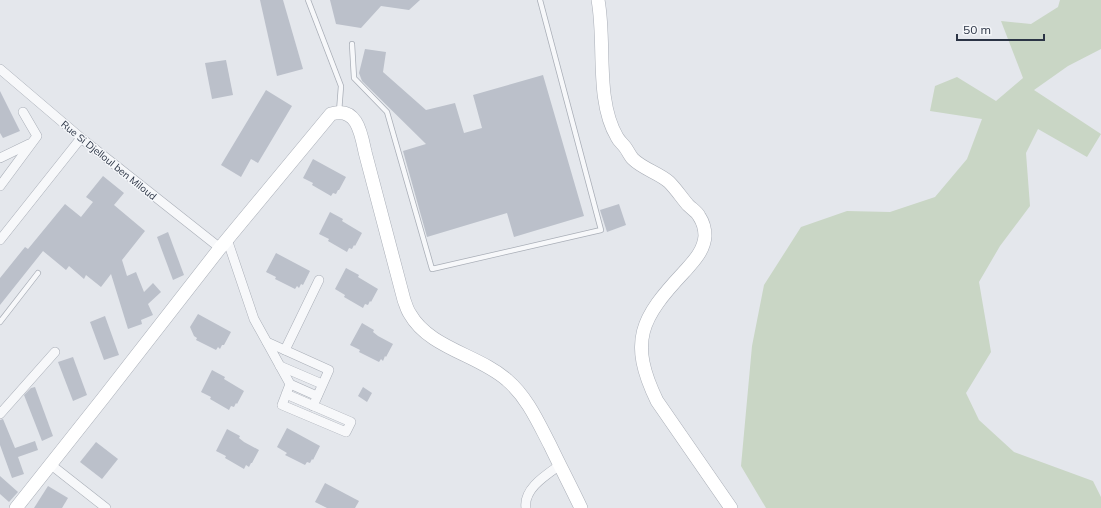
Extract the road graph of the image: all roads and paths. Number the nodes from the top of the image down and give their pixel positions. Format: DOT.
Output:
graph roads {
  1 [pos="308,0"];
  2 [pos="540,0"];
  3 [pos="598,0"];
  4 [pos="352,44"];
  5 [pos="0,69"];
  6 [pos="23,112"];
  7 [pos="339,112"];
  8 [pos="81,138"];
  9 [pos="31,143"];
  10 [pos="0,158"];
  11 [pos="1,179"];
  12 [pos="0,240"];
  13 [pos="223,244"];
  14 [pos="38,273"];
  15 [pos="319,280"];
  16 [pos="0,322"];
  17 [pos="267,342"];
  18 [pos="285,350"];
  19 [pos="55,352"];
  20 [pos="280,366"];
  21 [pos="290,384"];
  22 [pos="322,384"];
  23 [pos="286,394"];
  24 [pos="317,396"];
  25 [pos="313,406"];
  26 [pos="0,414"];
  27 [pos="50,464"];
  28 [pos="560,465"];
  29 [pos="16,508"];
  30 [pos="106,508"];
  31 [pos="526,508"];
  32 [pos="582,508"];
  33 [pos="731,508"];
  1 -- 7 [label="lane"];
  2 -- 4 [label="lane"];
  3 -- 33 [label="main road"];
  5 -- 8 [label="street, Rue Si Djelloul ben Miloud"];
  6 -- 9 [label="street"];
  7 -- 13 [label="main road"];
  7 -- 28 [label="main road"];
  8 -- 12 [label="street"];
  8 -- 13 [label="street, Rue Si Djelloul ben Miloud"];
  9 -- 10 [label="street"];
  9 -- 11 [label="street"];
  13 -- 17 [label="street"];
  13 -- 27 [label="main road"];
  14 -- 16 [label="lane"];
  15 -- 18 [label="street"];
  17 -- 18 [label="street"];
  17 -- 20 [label="street"];
  18 -- 22 [label="street"];
  19 -- 26 [label="street"];
  20 -- 21 [label="street"];
  20 -- 22 [label="street"];
  21 -- 23 [label="street"];
  21 -- 24 [label="street"];
  22 -- 24 [label="street"];
  23 -- 25 [label="street"];
  23 -- 25 [label="street"];
  24 -- 25 [label="street"];
  27 -- 29 [label="main road"];
  27 -- 30 [label="street"];
  28 -- 31 [label="street"];
  28 -- 32 [label="main road"];
}
